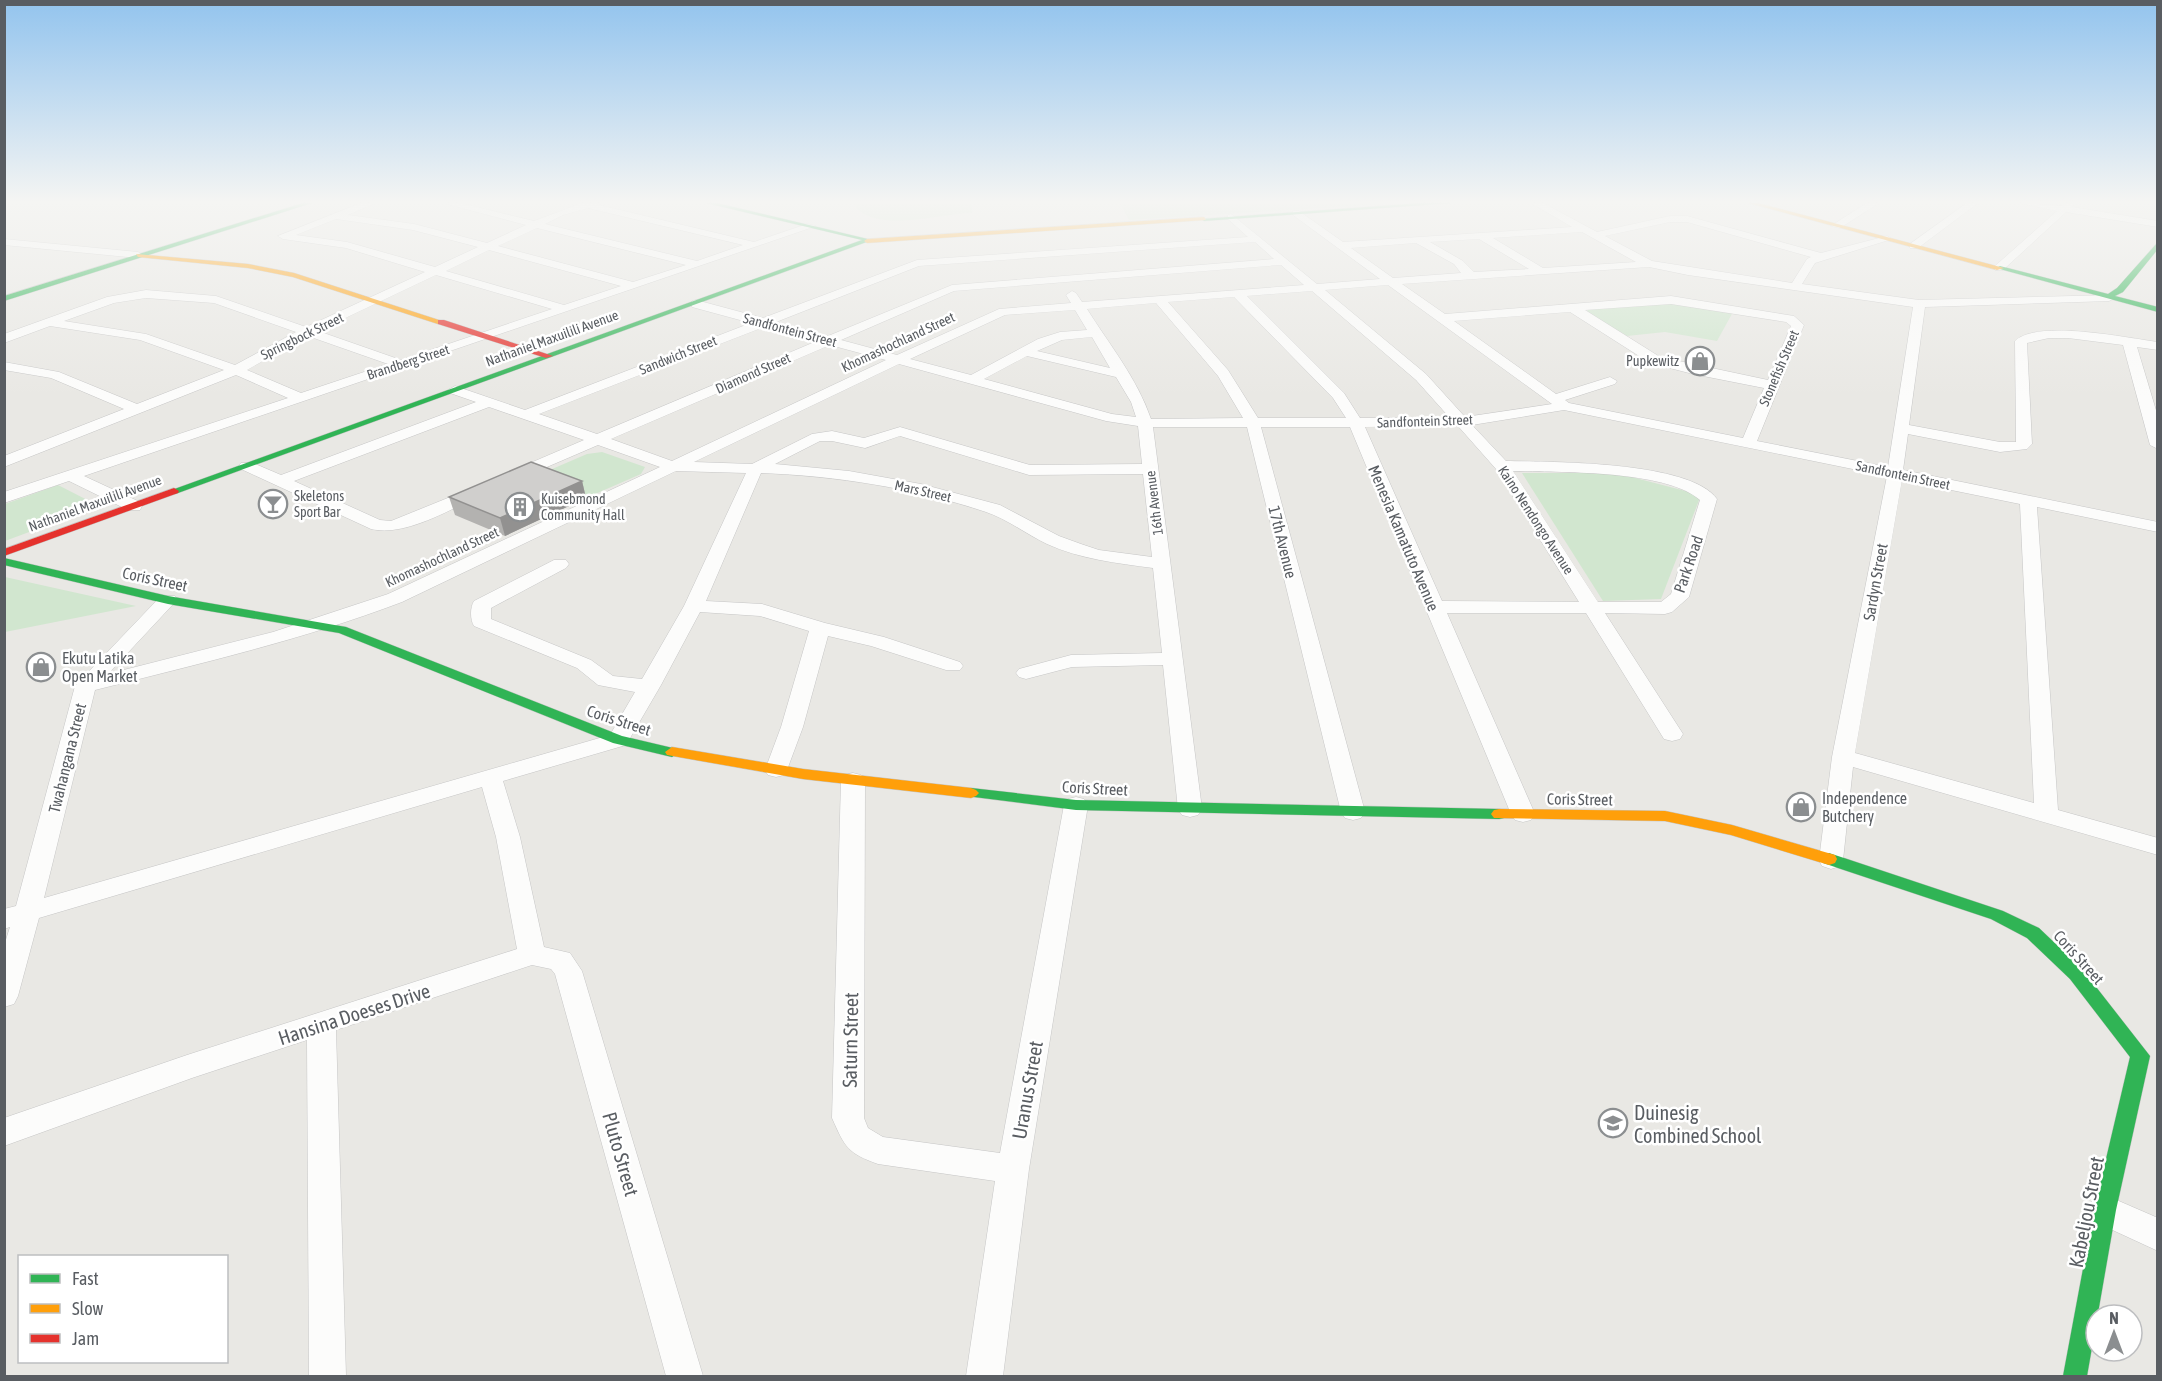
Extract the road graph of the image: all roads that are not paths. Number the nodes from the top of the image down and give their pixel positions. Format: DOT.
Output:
graph roads {
  1 [pos="100,267"];
  2 [pos="262,267"];
  3 [pos="418,267"];
  4 [pos="447,267"];
  5 [pos="565,267"];
  6 [pos="687,267"];
  7 [pos="795,267"];
  8 [pos="905,267"];
  9 [pos="1051,267"];
  10 [pos="1198,267"];
  11 [pos="1292,267"];
  12 [pos="1373,267"];
  13 [pos="1461,267"];
  14 [pos="1535,267"];
  15 [pos="1596,267"];
  16 [pos="1671,267"];
  17 [pos="1806,267"];
  18 [pos="2138,267"];
  19 [pos="1999,268"];
  20 [pos="1541,271"];
  21 [pos="436,273"];
  22 [pos="1470,275"];
  23 [pos="1058,278"];
  24 [pos="1393,281"];
  25 [pos="634,286"];
  26 [pos="1315,287"];
  27 [pos="1795,287"];
  28 [pos="1237,293"];
  29 [pos="2109,297"];
  30 [pos="4,299"];
  31 [pos="1159,299"];
  32 [pos="377,300"];
  33 [pos="696,304"];
  34 [pos="1919,304"];
  35 [pos="1079,305"];
  36 [pos="1571,307"];
  37 [pos="563,309"];
  38 [pos="2157,310"];
  39 [pos="1444,318"];
  40 [pos="761,322"];
  41 [pos="51,323"];
  42 [pos="308,331"];
  43 [pos="1097,333"];
  44 [pos="485,336"];
  45 [pos="4,339"];
  46 [pos="828,340"];
  47 [pos="2129,342"];
  48 [pos="2157,346"];
  49 [pos="1026,352"];
  50 [pos="549,356"];
  51 [pos="897,360"];
  52 [pos="400,364"];
  53 [pos="4,366"];
  54 [pos="236,370"];
  55 [pos="1123,375"];
  56 [pos="972,380"];
  57 [pos="1610,381"];
  58 [pos="1772,385"];
  59 [pos="455,390"];
  60 [pos="300,398"];
  61 [pos="489,402"];
  62 [pos="1560,402"];
  63 [pos="136,410"];
  64 [pos="524,415"];
  65 [pos="1461,422"];
  66 [pos="1145,423"];
  67 [pos="1253,423"];
  68 [pos="1356,423"];
  69 [pos="1901,428"];
  70 [pos="597,440"];
  71 [pos="1748,443"];
  72 [pos="4,445"];
  73 [pos="2157,445"];
  74 [pos="24,454"];
  75 [pos="4,462"];
  76 [pos="247,466"];
  77 [pos="673,466"];
  78 [pos="1502,466"];
  79 [pos="756,468"];
  80 [pos="1150,470"];
  81 [pos="1895,474"];
  82 [pos="71,476"];
  83 [pos="281,481"];
  84 [pos="4,498"];
  85 [pos="2028,501"];
  86 [pos="134,506"];
  87 [pos="2157,527"];
  88 [pos="4,553"];
  89 [pos="4,561"];
  90 [pos="560,564"];
  91 [pos="1162,564"];
  92 [pos="168,600"];
  93 [pos="694,606"];
  94 [pos="1433,607"];
  95 [pos="1592,607"];
  96 [pos="321,625"];
  97 [pos="820,628"];
  98 [pos="1173,659"];
  99 [pos="953,666"];
  100 [pos="1026,673"];
  101 [pos="651,685"];
  102 [pos="85,686"];
  103 [pos="1672,734"];
  104 [pos="618,740"];
  105 [pos="1843,757"];
  106 [pos="776,770"];
  107 [pos="491,779"];
  108 [pos="853,780"];
  109 [pos="1076,805"];
  110 [pos="1190,809"];
  111 [pos="1353,812"];
  112 [pos="1523,814"];
  113 [pos="2046,814"];
  114 [pos="2157,847"];
  115 [pos="1831,860"];
  116 [pos="28,911"];
  117 [pos="4,919"];
  118 [pos="532,955"];
  119 [pos="4,996"];
  120 [pos="321,1026"];
  121 [pos="2140,1056"];
  122 [pos="2157,1056"];
  123 [pos="4,1132"];
  124 [pos="1013,1169"];
  125 [pos="2104,1210"];
  126 [pos="2157,1235"];
  127 [pos="328,1377"];
  128 [pos="685,1377"];
  129 [pos="985,1377"];
  130 [pos="2075,1377"];
  1 -- 30 [label="street"];
  2 -- 32 [label="street"];
  3 -- 21 [label="street"];
  4 -- 21 [label="street, Springbock Street"];
  5 -- 25 [label="street"];
  6 -- 25 [label="street, Brandberg Street"];
  7 -- 33 [label="street, Nathaniel Maxuilili Avenue"];
  8 -- 40 [label="street, Sandwich Street"];
  9 -- 23 [label="street, 16th Avenue"];
  10 -- 23 [label="street, Diamond Street"];
  11 -- 26 [label="street, Kaino Nendongo Avenue"];
  12 -- 24 [label="street"];
  13 -- 22 [label="street"];
  14 -- 20 [label="street"];
  15 -- 20 [label="street, Khomashochland Street"];
  16 -- 27 [label="street, Khomashochland Street"];
  17 -- 27 [label="street"];
  18 -- 29 [label="street"];
  19 -- 29 [label="street"];
  20 -- 22 [label="street, Khomashochland Street"];
  21 -- 32 [label="street, Springbock Street"];
  21 -- 37 [label="street"];
  22 -- 24 [label="street, Khomashochland Street"];
  23 -- 35 [label="street, 16th Avenue"];
  23 -- 46 [label="street, Diamond Street"];
  24 -- 26 [label="street, Khomashochland Street"];
  24 -- 39 [label="street"];
  25 -- 37 [label="street, Brandberg Street"];
  26 -- 28 [label="street, Khomashochland Street"];
  26 -- 65 [label="street, Kaino Nendongo Avenue"];
  27 -- 34 [label="street, Khomashochland Street"];
  28 -- 31 [label="street, Khomashochland Street"];
  28 -- 68 [label="street, Menesia Kamatuto Avenue"];
  29 -- 34 [label="street, Khomashochland Street"];
  29 -- 38 [label="street"];
  31 -- 35 [label="street, Khomashochland Street"];
  31 -- 67 [label="street, 17th Avenue"];
  32 -- 42 [label="street, Springbock Street"];
  32 -- 44 [label="street"];
  33 -- 40 [label="street, Sandfontein Street"];
  33 -- 50 [label="street, Nathaniel Maxuilili Avenue"];
  34 -- 69 [label="street, Sardyn Street"];
  35 -- 43 [label="street, 16th Avenue"];
  35 -- 51 [label="street, Khomashochland Street"];
  36 -- 39 [label="street, Stonefish Street"];
  36 -- 58 [label="street"];
  36 -- 58 [label="street, Stonefish Street"];
  37 -- 44 [label="street, Brandberg Street"];
  39 -- 62 [label="street"];
  40 -- 46 [label="street, Sandfontein Street"];
  40 -- 64 [label="street, Sandwich Street"];
  41 -- 42 [label="street"];
  41 -- 45 [label="street"];
  41 -- 54 [label="street"];
  42 -- 52 [label="street"];
  42 -- 54 [label="street, Springbock Street"];
  43 -- 49 [label="street"];
  43 -- 55 [label="street, 16th Avenue"];
  44 -- 50 [label="street"];
  44 -- 52 [label="street, Brandberg Street"];
  46 -- 51 [label="street, Sandfontein Street"];
  46 -- 70 [label="street, Diamond Street"];
  47 -- 48 [label="street"];
  47 -- 69 [label="street"];
  47 -- 73 [label="street"];
  49 -- 55 [label="street"];
  49 -- 56 [label="street"];
  50 -- 59 [label="street, Nathaniel Maxuilili Avenue"];
  51 -- 56 [label="street, Sandfontein Street"];
  51 -- 77 [label="street, Khomashochland Street"];
  52 -- 60 [label="street, Brandberg Street"];
  53 -- 63 [label="street"];
  54 -- 60 [label="street"];
  54 -- 63 [label="street, Springbock Street"];
  55 -- 66 [label="street, 16th Avenue"];
  56 -- 66 [label="street, Sandfontein Street"];
  57 -- 62 [label="street"];
  58 -- 71 [label="street, Stonefish Street"];
  59 -- 61 [label="street"];
  59 -- 76 [label="street, Nathaniel Maxuilili Avenue"];
  60 -- 82 [label="street, Brandberg Street"];
  61 -- 64 [label="street"];
  61 -- 83 [label="street"];
  62 -- 65 [label="street, Sandfontein Street"];
  62 -- 71 [label="street, Sandfontein Street"];
  63 -- 74 [label="street, Springbock Street"];
  64 -- 70 [label="street"];
  65 -- 68 [label="street, Sandfontein Street"];
  65 -- 78 [label="street, Kaino Nendongo Avenue"];
  66 -- 67 [label="street, Sandfontein Street"];
  66 -- 80 [label="street, 16th Avenue"];
  67 -- 68 [label="street, Sandfontein Street"];
  67 -- 111 [label="street, 17th Avenue"];
  68 -- 94 [label="street, Menesia Kamatuto Avenue"];
  69 -- 81 [label="street, Sardyn Street"];
  70 -- 77 [label="street"];
  70 -- 83 [label="street, Diamond Street"];
  71 -- 81 [label="street, Sandfontein Street"];
  72 -- 74 [label="street"];
  74 -- 75 [label="street, Springbock Street"];
  76 -- 83 [label="street, Diamond Street"];
  76 -- 86 [label="street, Nathaniel Maxuilili Avenue"];
  77 -- 79 [label="street, Mars Street"];
  77 -- 96 [label="street, Khomashochland Street"];
  78 -- 95 [label="street, Kaino Nendongo Avenue"];
  78 -- 95 [label="street, Park Road"];
  79 -- 80 [label="street"];
  79 -- 91 [label="street, Mars Street"];
  79 -- 93 [label="street"];
  80 -- 91 [label="street, 16th Avenue"];
  81 -- 85 [label="street, Sandfontein Street"];
  81 -- 105 [label="street, Sardyn Street"];
  82 -- 84 [label="street, Brandberg Street"];
  82 -- 86 [label="street"];
  85 -- 87 [label="street, Sandfontein Street"];
  85 -- 113 [label="street"];
  86 -- 88 [label="street, Nathaniel Maxuilili Avenue"];
  89 -- 92 [label="street, Coris Street"];
  90 -- 101 [label="street"];
  91 -- 98 [label="street, 16th Avenue"];
  92 -- 96 [label="street, Coris Street"];
  92 -- 102 [label="street"];
  93 -- 97 [label="street"];
  93 -- 101 [label="street"];
  94 -- 95 [label="street, Park Road"];
  94 -- 112 [label="street, Menesia Kamatuto Avenue"];
  95 -- 103 [label="street, Kaino Nendongo Avenue"];
  96 -- 102 [label="street, Twahangana Street"];
  96 -- 104 [label="street, Coris Street"];
  97 -- 99 [label="street"];
  97 -- 106 [label="street"];
  98 -- 100 [label="street"];
  98 -- 110 [label="street, 16th Avenue"];
  101 -- 104 [label="street"];
  102 -- 116 [label="street, Twahangana Street"];
  104 -- 106 [label="street, Coris Street"];
  104 -- 107 [label="street"];
  105 -- 113 [label="street"];
  105 -- 115 [label="street, Sardyn Street"];
  106 -- 108 [label="street, Coris Street"];
  107 -- 116 [label="street"];
  107 -- 118 [label="street"];
  108 -- 109 [label="street, Coris Street"];
  108 -- 124 [label="street, Saturn Street"];
  109 -- 110 [label="street, Coris Street"];
  109 -- 124 [label="street, Uranus Street"];
  110 -- 111 [label="street, Coris Street"];
  111 -- 112 [label="street, Coris Street"];
  112 -- 115 [label="street, Coris Street"];
  113 -- 114 [label="street"];
  115 -- 121 [label="street, Coris Street"];
  116 -- 117 [label="street"];
  116 -- 119 [label="street, Twahangana Street"];
  118 -- 120 [label="street, Hansina Doeses Drive"];
  118 -- 128 [label="street, Pluto Street"];
  120 -- 123 [label="street, Hansina Doeses Drive"];
  120 -- 127 [label="street"];
  121 -- 122 [label="street"];
  121 -- 125 [label="street, Kabeljou Street"];
  124 -- 129 [label="street, Uranus Street"];
  125 -- 126 [label="street"];
  125 -- 130 [label="street, Kabeljou Street"];
}
